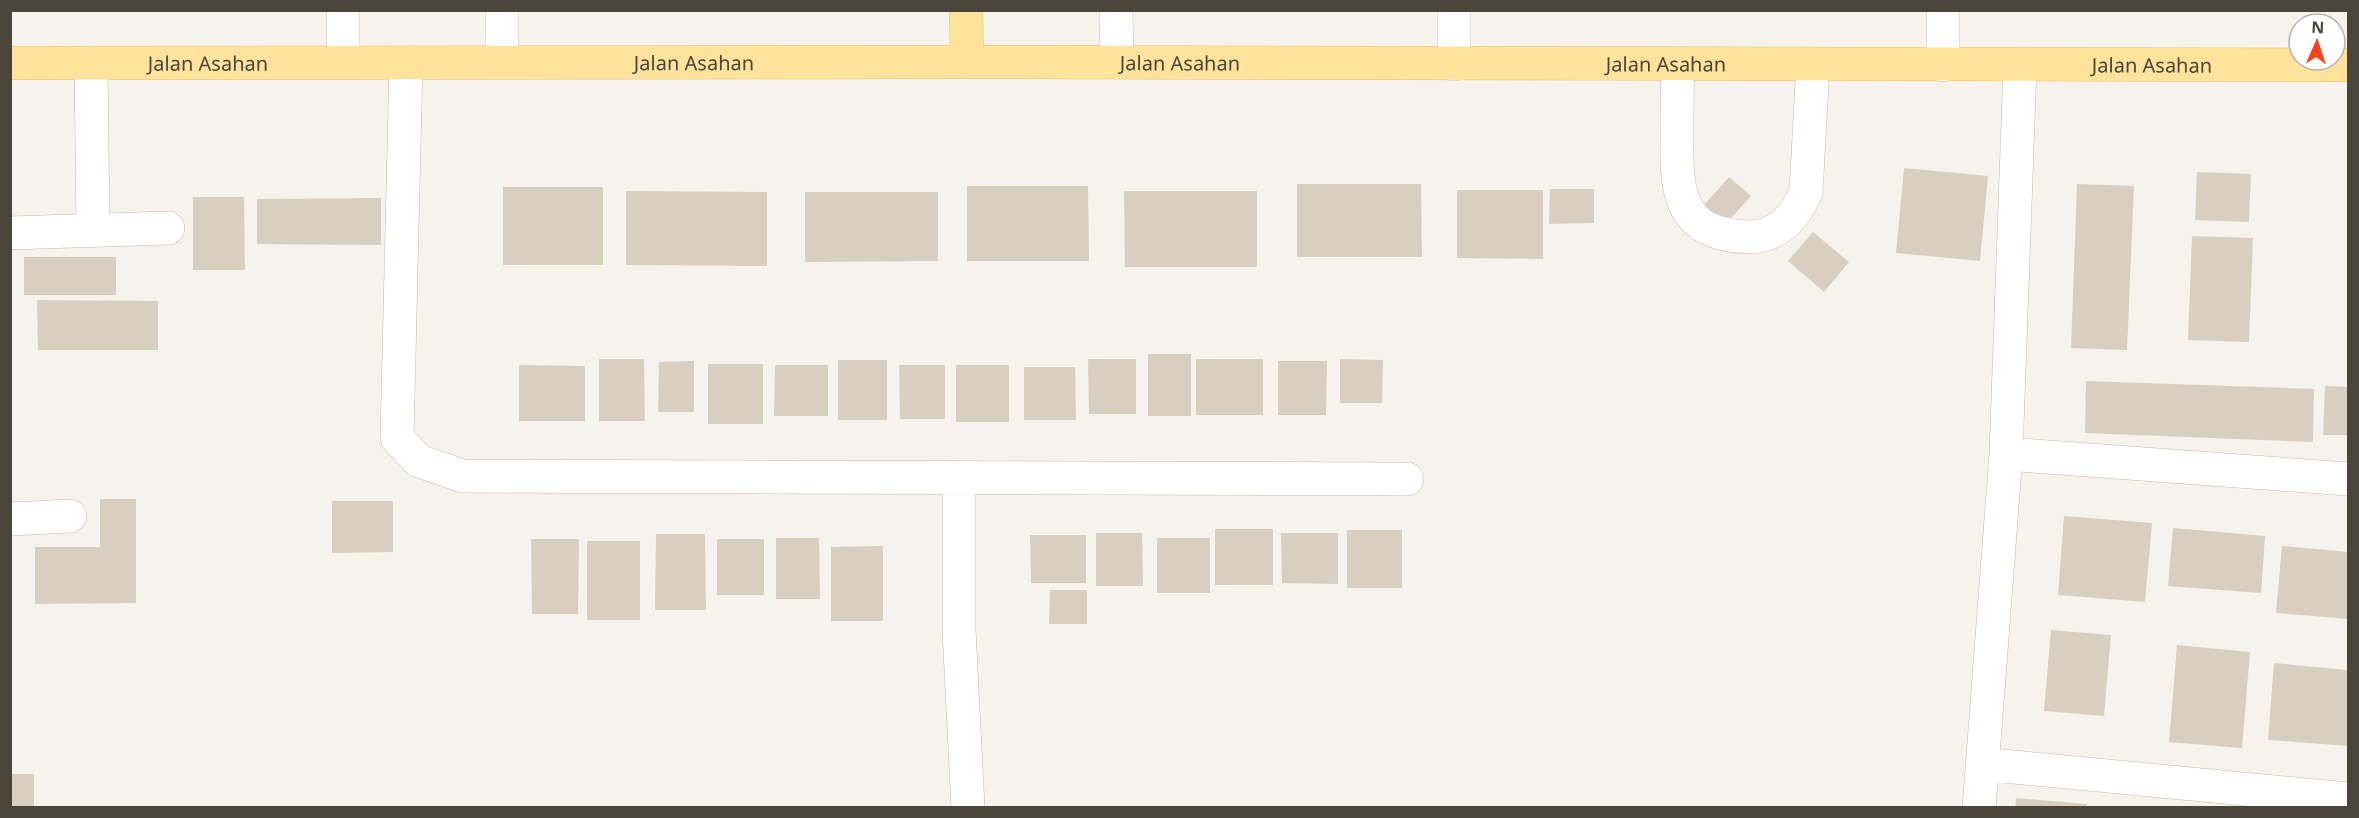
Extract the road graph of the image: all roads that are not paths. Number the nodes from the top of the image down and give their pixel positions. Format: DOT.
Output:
graph roads {
  1 [pos="343,10"];
  2 [pos="502,10"];
  3 [pos="966,10"];
  4 [pos="1116,10"];
  5 [pos="1454,10"];
  6 [pos="1943,10"];
  7 [pos="343,62"];
  8 [pos="502,62"];
  9 [pos="967,62"];
  10 [pos="1117,62"];
  11 [pos="10,63"];
  12 [pos="91,63"];
  13 [pos="406,63"];
  14 [pos="1454,64"];
  15 [pos="1678,64"];
  16 [pos="1813,65"];
  17 [pos="1943,65"];
  18 [pos="2349,65"];
  19 [pos="2020,66"];
  20 [pos="168,228"];
  21 [pos="93,230"];
  22 [pos="10,233"];
  23 [pos="2006,454"];
  24 [pos="959,478"];
  25 [pos="1407,479"];
  26 [pos="2349,479"];
  27 [pos="70,516"];
  28 [pos="10,519"];
  29 [pos="1982,764"];
  30 [pos="2349,799"];
  31 [pos="968,807"];
  32 [pos="1979,807"];
  1 -- 7 [label="street"];
  2 -- 8 [label="street"];
  3 -- 9 [label="main road"];
  4 -- 10 [label="street"];
  5 -- 14 [label="street"];
  6 -- 17 [label="street"];
  7 -- 12 [label="main road, Jalan Asahan"];
  7 -- 13 [label="main road, Jalan Asahan"];
  8 -- 9 [label="main road, Jalan Asahan"];
  8 -- 13 [label="main road, Jalan Asahan"];
  9 -- 10 [label="main road, Jalan Asahan"];
  10 -- 14 [label="main road, Jalan Asahan"];
  11 -- 12 [label="main road, Jalan Asahan"];
  12 -- 21 [label="street"];
  13 -- 24 [label="street"];
  14 -- 15 [label="main road, Jalan Asahan"];
  15 -- 16 [label="main road, Jalan Asahan"];
  15 -- 16 [label="street"];
  16 -- 17 [label="main road, Jalan Asahan"];
  17 -- 19 [label="main road, Jalan Asahan"];
  18 -- 19 [label="main road, Jalan Asahan"];
  19 -- 23 [label="street"];
  20 -- 21 [label="street"];
  21 -- 22 [label="street"];
  23 -- 26 [label="street"];
  23 -- 29 [label="street"];
  24 -- 25 [label="street"];
  24 -- 31 [label="street"];
  27 -- 28 [label="street"];
  29 -- 30 [label="street"];
  29 -- 32 [label="street"];
}
